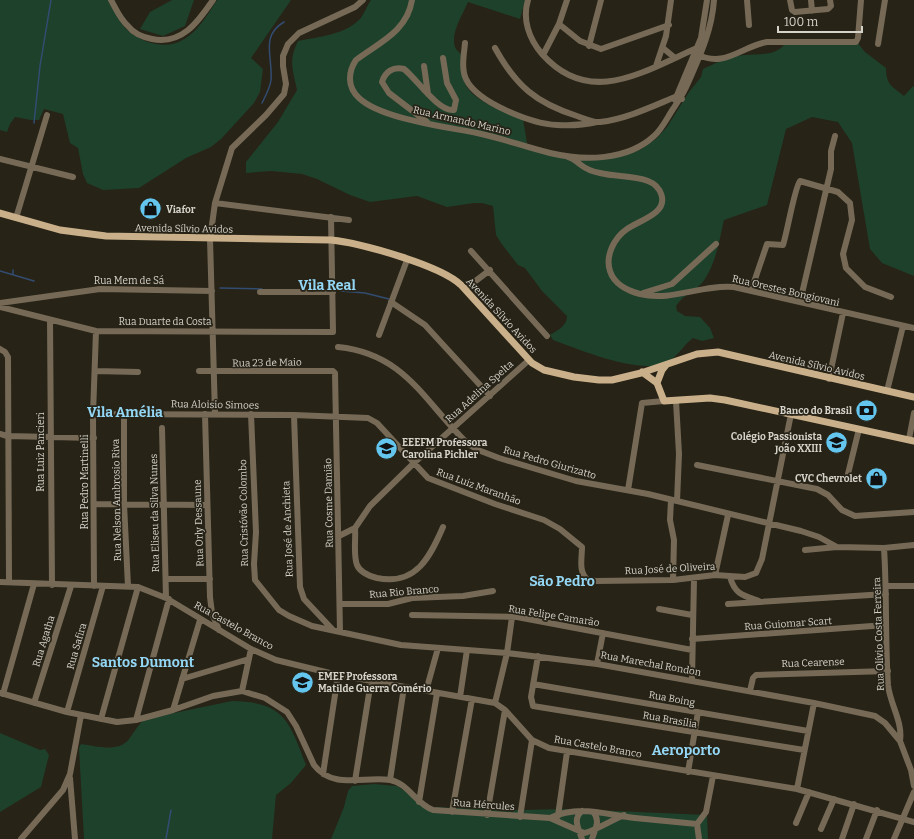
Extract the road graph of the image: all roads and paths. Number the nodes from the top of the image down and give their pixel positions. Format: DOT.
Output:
graph roads {
  1 [pos="111,0"];
  2 [pos="213,0"];
  3 [pos="363,0"];
  4 [pos="412,0"];
  5 [pos="528,0"];
  6 [pos="567,0"];
  7 [pos="600,0"];
  8 [pos="671,0"];
  9 [pos="707,0"];
  10 [pos="714,0"];
  11 [pos="747,0"];
  12 [pos="790,0"];
  13 [pos="811,0"];
  14 [pos="830,0"];
  15 [pos="861,0"];
  16 [pos="884,0"];
  17 [pos="812,11"];
  18 [pos="559,24"];
  19 [pos="668,25"];
  20 [pos="749,25"];
  21 [pos="465,43"];
  22 [pos="878,44"];
  23 [pos="589,46"];
  24 [pos="495,48"];
  25 [pos="663,48"];
  26 [pos="697,52"];
  27 [pos="542,55"];
  28 [pos="443,58"];
  29 [pos="675,58"];
  30 [pos="424,66"];
  31 [pos="656,66"];
  32 [pos="428,94"];
  33 [pos="678,98"];
  34 [pos="47,114"];
  35 [pos="599,122"];
  36 [pos="430,124"];
  37 [pos="835,136"];
  38 [pos="565,156"];
  39 [pos="0,159"];
  40 [pos="31,166"];
  41 [pos="73,177"];
  42 [pos="826,188"];
  43 [pos="215,203"];
  44 [pos="0,213"];
  45 [pos="331,217"];
  46 [pos="16,218"];
  47 [pos="349,220"];
  48 [pos="210,238"];
  49 [pos="331,240"];
  50 [pos="716,244"];
  51 [pos="471,251"];
  52 [pos="407,260"];
  53 [pos="490,270"];
  54 [pos="465,289"];
  55 [pos="212,291"];
  56 [pos="751,291"];
  57 [pos="260,292"];
  58 [pos="333,292"];
  59 [pos="639,294"];
  60 [pos="891,297"];
  61 [pos="391,302"];
  62 [pos="800,302"];
  63 [pos="0,303"];
  64 [pos="0,307"];
  65 [pos="843,313"];
  66 [pos="50,320"];
  67 [pos="903,326"];
  68 [pos="914,328"];
  69 [pos="96,331"];
  70 [pos="214,331"];
  71 [pos="379,335"];
  72 [pos="547,336"];
  73 [pos="338,347"];
  74 [pos="0,349"];
  75 [pos="529,360"];
  76 [pos="666,365"];
  77 [pos="95,371"];
  78 [pos="138,372"];
  79 [pos="199,372"];
  80 [pos="214,372"];
  81 [pos="642,372"];
  82 [pos="335,373"];
  83 [pos="829,379"];
  84 [pos="657,383"];
  85 [pos="887,391"];
  86 [pos="0,393"];
  87 [pos="8,395"];
  88 [pos="490,396"];
  89 [pos="914,397"];
  90 [pos="664,401"];
  91 [pos="676,401"];
  92 [pos="124,413"];
  93 [pos="93,414"];
  94 [pos="205,414"];
  95 [pos="215,414"];
  96 [pos="251,414"];
  97 [pos="791,414"];
  98 [pos="914,414"];
  99 [pos="294,415"];
  100 [pos="336,416"];
  101 [pos="162,428"];
  102 [pos="452,429"];
  103 [pos="859,429"];
  104 [pos="0,434"];
  105 [pos="8,436"];
  106 [pos="50,438"];
  107 [pos="94,438"];
  108 [pos="911,440"];
  109 [pos="415,462"];
  110 [pos="696,465"];
  111 [pos="847,478"];
  112 [pos="778,483"];
  113 [pos="628,490"];
  114 [pos="674,500"];
  115 [pos="94,504"];
  116 [pos="124,504"];
  117 [pos="164,504"];
  118 [pos="207,505"];
  119 [pos="914,512"];
  120 [pos="728,515"];
  121 [pos="769,524"];
  122 [pos="443,527"];
  123 [pos="355,528"];
  124 [pos="339,536"];
  125 [pos="914,545"];
  126 [pos="837,547"];
  127 [pos="884,548"];
  128 [pos="805,550"];
  129 [pos="715,575"];
  130 [pos="730,577"];
  131 [pos="166,579"];
  132 [pos="210,579"];
  133 [pos="694,579"];
  134 [pos="588,580"];
  135 [pos="673,580"];
  136 [pos="0,582"];
  137 [pos="9,582"];
  138 [pos="34,584"];
  139 [pos="52,585"];
  140 [pos="71,586"];
  141 [pos="94,586"];
  142 [pos="103,586"];
  143 [pos="128,586"];
  144 [pos="887,586"];
  145 [pos="914,586"];
  146 [pos="138,587"];
  147 [pos="493,591"];
  148 [pos="886,594"];
  149 [pos="168,598"];
  150 [pos="761,602"];
  151 [pos="340,604"];
  152 [pos="728,604"];
  153 [pos="659,609"];
  154 [pos="412,615"];
  155 [pos="692,615"];
  156 [pos="512,617"];
  157 [pos="200,620"];
  158 [pos="886,625"];
  159 [pos="219,630"];
  160 [pos="333,630"];
  161 [pos="340,632"];
  162 [pos="603,634"];
  163 [pos="692,639"];
  164 [pos="438,648"];
  165 [pos="251,649"];
  166 [pos="467,650"];
  167 [pos="692,650"];
  168 [pos="507,653"];
  169 [pos="538,656"];
  170 [pos="249,659"];
  171 [pos="597,664"];
  172 [pos="888,671"];
  173 [pos="338,675"];
  174 [pos="182,680"];
  175 [pos="371,680"];
  176 [pos="692,680"];
  177 [pos="533,684"];
  178 [pos="404,687"];
  179 [pos="242,691"];
  180 [pos="426,691"];
  181 [pos="750,691"];
  182 [pos="1,693"];
  183 [pos="437,693"];
  184 [pos="460,698"];
  185 [pos="472,699"];
  186 [pos="814,702"];
  187 [pos="34,703"];
  188 [pos="496,703"];
  189 [pos="172,710"];
  190 [pos="505,710"];
  191 [pos="67,712"];
  192 [pos="698,712"];
  193 [pos="81,715"];
  194 [pos="101,719"];
  195 [pos="136,720"];
  196 [pos="808,731"];
  197 [pos="694,733"];
  198 [pos="532,740"];
  199 [pos="900,741"];
  200 [pos="804,750"];
  201 [pos="567,752"];
  202 [pos="912,770"];
  203 [pos="688,772"];
  204 [pos="70,774"];
  205 [pos="323,774"];
  206 [pos="713,776"];
  207 [pos="390,780"];
  208 [pos="355,781"];
  209 [pos="914,786"];
  210 [pos="797,789"];
  211 [pos="809,792"];
  212 [pos="914,792"];
  213 [pos="834,799"];
  214 [pos="419,802"];
  215 [pos="854,804"];
  216 [pos="877,810"];
  217 [pos="582,811"];
  218 [pos="452,812"];
  219 [pos="592,812"];
  220 [pos="487,815"];
  221 [pos="624,816"];
  222 [pos="520,817"];
  223 [pos="558,817"];
  224 [pos="903,818"];
  225 [pos="914,822"];
  226 [pos="796,823"];
  227 [pos="697,824"];
  228 [pos="821,829"];
  229 [pos="594,830"];
  230 [pos="580,831"];
  231 [pos="21,839"];
  232 [pos="75,839"];
  233 [pos="582,839"];
  234 [pos="592,839"];
  235 [pos="700,839"];
  236 [pos="842,839"];
  237 [pos="866,839"];
  238 [pos="894,839"];
  1 -- 2 [label="street"];
  3 -- 43 [label="street"];
  4 -- 36 [label="street, Rua Armando Marino"];
  5 -- 27 [label="street"];
  6 -- 18 [label="street"];
  7 -- 23 [label="street"];
  8 -- 19 [label="street"];
  9 -- 26 [label="street, Rua Armando Marino"];
  10 -- 26 [label="street, Rua Armando Marino"];
  11 -- 20 [label="street"];
  12 -- 17 [label="street"];
  13 -- 17 [label="street"];
  14 -- 17 [label="street"];
  15 -- 26 [label="street"];
  16 -- 22 [label="street"];
  18 -- 23 [label="street"];
  18 -- 27 [label="street"];
  19 -- 23 [label="street"];
  19 -- 25 [label="street"];
  21 -- 35 [label="street"];
  24 -- 35 [label="street"];
  25 -- 29 [label="street"];
  25 -- 31 [label="street"];
  26 -- 29 [label="street"];
  26 -- 33 [label="street, Rua Armando Marino"];
  27 -- 31 [label="street"];
  28 -- 32 [label="street"];
  29 -- 31 [label="street"];
  30 -- 32 [label="street"];
  32 -- 36 [label="street"];
  33 -- 35 [label="street"];
  33 -- 38 [label="street, Rua Armando Marino"];
  34 -- 40 [label="street"];
  36 -- 38 [label="street, Rua Armando Marino"];
  37 -- 42 [label="street"];
  38 -- 59 [label="street, Rua Orestes Bongiovani"];
  39 -- 40 [label="street"];
  40 -- 41 [label="street"];
  40 -- 46 [label="street"];
  42 -- 56 [label="street"];
  42 -- 60 [label="street"];
  42 -- 62 [label="street"];
  43 -- 45 [label="street"];
  43 -- 48 [label="street"];
  44 -- 46 [label="main road, Avenida Sílvio Avidos"];
  45 -- 47 [label="street"];
  45 -- 49 [label="street"];
  46 -- 48 [label="main road, Avenida Sílvio Avidos"];
  48 -- 49 [label="main road, Avenida Sílvio Avidos"];
  48 -- 55 [label="street"];
  49 -- 52 [label="main road, Avenida Sílvio Avidos"];
  49 -- 58 [label="street"];
  50 -- 59 [label="street"];
  51 -- 53 [label="street"];
  52 -- 54 [label="main road, Avenida Sílvio Avidos"];
  52 -- 61 [label="street"];
  53 -- 54 [label="street"];
  53 -- 72 [label="street"];
  54 -- 75 [label="main road, Avenida Sílvio Avidos"];
  55 -- 63 [label="street, Rua Mem de Sá"];
  55 -- 70 [label="street"];
  56 -- 59 [label="street, Rua Orestes Bongiovani"];
  56 -- 62 [label="street, Rua Orestes Bongiovani"];
  57 -- 58 [label="street"];
  58 -- 70 [label="street, Rua Duarte da Costa"];
  61 -- 71 [label="street"];
  61 -- 88 [label="street"];
  62 -- 65 [label="street, Rua Orestes Bongiovani"];
  64 -- 66 [label="street, Rua Duarte da Costa"];
  65 -- 67 [label="street, Rua Orestes Bongiovani"];
  65 -- 83 [label="street"];
  66 -- 69 [label="street, Rua Duarte da Costa"];
  66 -- 106 [label="street, Rua Luiz Pancieri"];
  67 -- 68 [label="street, Rua Orestes Bongiovani"];
  67 -- 85 [label="street"];
  69 -- 70 [label="street, Rua Duarte da Costa"];
  69 -- 77 [label="street, Rua Pedro Martinelli"];
  70 -- 80 [label="street"];
  73 -- 102 [label="street, Rua Pedro Giurizatto"];
  74 -- 87 [label="street"];
  75 -- 81 [label="main road, Avenida Sílvio Avidos"];
  75 -- 88 [label="street, Rua Adelina Spelta"];
  76 -- 81 [label="main road, Avenida Sílvio Avidos"];
  76 -- 83 [label="main road, Avenida Sílvio Avidos"];
  76 -- 84 [label="main road"];
  77 -- 78 [label="street"];
  77 -- 93 [label="street, Rua Pedro Martinelli"];
  79 -- 80 [label="street, Rua 23 de Maio"];
  80 -- 82 [label="street, Rua 23 de Maio"];
  80 -- 95 [label="street"];
  81 -- 84 [label="main road"];
  82 -- 100 [label="street, Rua Cosme Damião"];
  83 -- 85 [label="main road, Avenida Sílvio Avidos"];
  84 -- 90 [label="main road"];
  85 -- 89 [label="main road, Avenida Sílvio Avidos"];
  86 -- 87 [label="street"];
  87 -- 105 [label="street"];
  88 -- 102 [label="street, Rua Adelina Spelta"];
  90 -- 91 [label="main road"];
  90 -- 113 [label="street"];
  91 -- 97 [label="main road"];
  91 -- 114 [label="street"];
  92 -- 93 [label="street, Rua Aloisio Simoes"];
  92 -- 94 [label="street, Rua Aloisio Simoes"];
  92 -- 116 [label="street, Rua Nelson Ambrosio Riva"];
  93 -- 107 [label="street, Rua Pedro Martinelli"];
  94 -- 95 [label="street, Rua Aloisio Simoes"];
  94 -- 118 [label="street, Rua Orly Dessaune"];
  95 -- 96 [label="street, Rua Aloisio Simoes"];
  96 -- 99 [label="street, Rua Aloisio Simoes"];
  96 -- 160 [label="street, Rua Cristóvão Colombo"];
  97 -- 103 [label="main road"];
  97 -- 112 [label="street"];
  98 -- 108 [label="street"];
  99 -- 100 [label="street, Rua Aloisio Simoes"];
  99 -- 160 [label="street, Rua José de Anchieta"];
  100 -- 109 [label="street, Rua Luiz Maranhão"];
  100 -- 124 [label="street, Rua Cosme Damião"];
  101 -- 117 [label="street, Rua Eliseu da Silva Nunes"];
  102 -- 109 [label="street, Rua Adelina Spelta"];
  102 -- 113 [label="street, Rua Pedro Giurizatto"];
  103 -- 108 [label="main road"];
  103 -- 111 [label="street"];
  104 -- 105 [label="street"];
  105 -- 106 [label="street"];
  105 -- 137 [label="street"];
  106 -- 107 [label="street"];
  106 -- 139 [label="street, Rua Luiz Pancieri"];
  107 -- 115 [label="street, Rua Pedro Martinelli"];
  109 -- 123 [label="street, Rua Adelina Spelta"];
  109 -- 134 [label="street, Rua Luiz Maranhão"];
  110 -- 112 [label="street"];
  112 -- 119 [label="street"];
  112 -- 121 [label="street"];
  113 -- 114 [label="street, Rua Pedro Giurizatto"];
  114 -- 120 [label="street, Rua Pedro Giurizatto"];
  114 -- 135 [label="street"];
  115 -- 116 [label="street"];
  115 -- 141 [label="street, Rua Pedro Martinelli"];
  116 -- 117 [label="street"];
  116 -- 143 [label="street, Rua Nelson Ambrosio Riva"];
  117 -- 118 [label="street"];
  117 -- 131 [label="street, Rua Eliseu da Silva Nunes"];
  118 -- 132 [label="street, Rua Orly Dessaune"];
  120 -- 121 [label="street, Rua Pedro Giurizatto"];
  120 -- 129 [label="street"];
  121 -- 126 [label="street, Rua Pedro Giurizatto"];
  121 -- 130 [label="street, Rua José de Oliveira"];
  122 -- 123 [label="street"];
  123 -- 124 [label="street, Rua Adelina Spelta"];
  124 -- 151 [label="street, Rua Cosme Damião"];
  125 -- 127 [label="street, Rua Pedro Giurizatto"];
  126 -- 127 [label="street, Rua Pedro Giurizatto"];
  126 -- 128 [label="street, Rua Pedro Giurizatto"];
  127 -- 144 [label="street, Rua Olívio Costa Ferreira"];
  129 -- 130 [label="street, Rua José de Oliveira"];
  129 -- 133 [label="street, Rua José de Oliveira"];
  130 -- 150 [label="street"];
  131 -- 132 [label="street"];
  131 -- 149 [label="street, Rua Eliseu da Silva Nunes"];
  132 -- 159 [label="street, Rua Orly Dessaune"];
  133 -- 135 [label="street, Rua José de Oliveira"];
  133 -- 155 [label="street"];
  134 -- 135 [label="street, Rua José de Oliveira"];
  136 -- 137 [label="street, Rua Castelo Branco"];
  137 -- 138 [label="street, Rua Castelo Branco"];
  138 -- 139 [label="street, Rua Castelo Branco"];
  138 -- 182 [label="street"];
  139 -- 140 [label="street, Rua Castelo Branco"];
  140 -- 141 [label="street, Rua Castelo Branco"];
  140 -- 187 [label="street, Rua Agatha"];
  141 -- 142 [label="street, Rua Castelo Branco"];
  142 -- 143 [label="street, Rua Castelo Branco"];
  142 -- 191 [label="street, Rua Safira"];
  143 -- 146 [label="street, Rua Castelo Branco"];
  144 -- 145 [label="street"];
  144 -- 148 [label="street, Rua Olívio Costa Ferreira"];
  146 -- 149 [label="street, Rua Castelo Branco"];
  146 -- 194 [label="street"];
  147 -- 151 [label="street, Rua Rio Branco"];
  148 -- 150 [label="street"];
  148 -- 158 [label="street, Rua Olívio Costa Ferreira"];
  149 -- 157 [label="street, Rua Castelo Branco"];
  149 -- 195 [label="street, Rua Eliseu da Silva Nunes"];
  150 -- 152 [label="street"];
  151 -- 161 [label="street, Rua Cosme Damião"];
  153 -- 155 [label="street"];
  154 -- 156 [label="street, Rua Felipe Camarão"];
  155 -- 163 [label="street"];
  156 -- 162 [label="street, Rua Felipe Camarão"];
  156 -- 168 [label="street"];
  157 -- 159 [label="street, Rua Castelo Branco"];
  157 -- 174 [label="street"];
  158 -- 163 [label="street, Rua Guiomar Scart"];
  158 -- 172 [label="street, Rua Olívio Costa Ferreira"];
  159 -- 165 [label="street, Rua Castelo Branco"];
  160 -- 161 [label="street, Rua Cristóvão Colombo"];
  161 -- 164 [label="street, Rua Marechal Rondon"];
  162 -- 167 [label="street, Rua Felipe Camarão"];
  162 -- 171 [label="street"];
  163 -- 167 [label="street"];
  164 -- 166 [label="street, Rua Marechal Rondon"];
  164 -- 180 [label="street"];
  165 -- 170 [label="street"];
  165 -- 173 [label="street, Rua Castelo Branco"];
  166 -- 168 [label="street, Rua Marechal Rondon"];
  166 -- 184 [label="street"];
  167 -- 176 [label="street"];
  168 -- 169 [label="street, Rua Marechal Rondon"];
  168 -- 188 [label="street"];
  169 -- 171 [label="street, Rua Marechal Rondon"];
  169 -- 177 [label="street"];
  170 -- 174 [label="street"];
  170 -- 179 [label="street"];
  171 -- 176 [label="street, Rua Marechal Rondon"];
  172 -- 181 [label="street, Rua Cearense"];
  172 -- 199 [label="street, Rua Olívio Costa Ferreira"];
  173 -- 175 [label="street, Rua Castelo Branco"];
  173 -- 205 [label="street"];
  174 -- 189 [label="street"];
  175 -- 178 [label="street, Rua Castelo Branco"];
  175 -- 208 [label="street"];
  176 -- 181 [label="street, Rua Marechal Rondon"];
  177 -- 192 [label="street, Rua Boing"];
  177 -- 197 [label="street, Rua Brasília"];
  178 -- 180 [label="street, Rua Castelo Branco"];
  178 -- 207 [label="street"];
  179 -- 189 [label="street"];
  179 -- 205 [label="street"];
  180 -- 183 [label="street, Rua Castelo Branco"];
  181 -- 186 [label="street, Rua Marechal Rondon"];
  182 -- 187 [label="street"];
  183 -- 184 [label="street, Rua Castelo Branco"];
  183 -- 214 [label="street"];
  184 -- 185 [label="street, Rua Castelo Branco"];
  185 -- 188 [label="street, Rua Castelo Branco"];
  185 -- 218 [label="street"];
  186 -- 196 [label="street"];
  186 -- 199 [label="street, Rua Marechal Rondon"];
  187 -- 191 [label="street"];
  188 -- 190 [label="street, Rua Castelo Branco"];
  189 -- 195 [label="street"];
  190 -- 198 [label="street, Rua Castelo Branco"];
  190 -- 220 [label="street"];
  191 -- 193 [label="street"];
  192 -- 196 [label="street, Rua Boing"];
  192 -- 197 [label="street"];
  193 -- 194 [label="street"];
  193 -- 204 [label="street"];
  194 -- 195 [label="street"];
  196 -- 200 [label="street"];
  197 -- 200 [label="street, Rua Brasília"];
  197 -- 203 [label="street"];
  198 -- 201 [label="street, Rua Castelo Branco"];
  198 -- 222 [label="street"];
  199 -- 202 [label="street, Rua Marechal Rondon"];
  200 -- 210 [label="street"];
  201 -- 203 [label="street, Rua Castelo Branco"];
  201 -- 223 [label="street"];
  202 -- 209 [label="street, Rua Marechal Rondon"];
  203 -- 206 [label="street, Rua Castelo Branco"];
  204 -- 231 [label="street"];
  204 -- 232 [label="street"];
  205 -- 208 [label="street"];
  206 -- 210 [label="street, Rua Castelo Branco"];
  206 -- 227 [label="street"];
  207 -- 208 [label="street"];
  207 -- 214 [label="street"];
  210 -- 211 [label="street, Rua Castelo Branco"];
  211 -- 213 [label="street, Rua Castelo Branco"];
  211 -- 226 [label="street"];
  212 -- 224 [label="street"];
  213 -- 215 [label="street, Rua Castelo Branco"];
  213 -- 228 [label="street"];
  214 -- 218 [label="street, Rua Hércules"];
  215 -- 216 [label="street, Rua Castelo Branco"];
  215 -- 236 [label="street"];
  216 -- 224 [label="street, Rua Castelo Branco"];
  216 -- 237 [label="street"];
  217 -- 219 [label="street, Rua Hércules"];
  217 -- 223 [label="street, Rua Hércules"];
  217 -- 230 [label="street"];
  218 -- 220 [label="street, Rua Hércules"];
  219 -- 221 [label="street, Rua Hércules"];
  219 -- 229 [label="street"];
  220 -- 222 [label="street, Rua Hércules"];
  221 -- 227 [label="street, Rua Hércules"];
  221 -- 229 [label="street, Rua Hércules"];
  222 -- 223 [label="street, Rua Hércules"];
  223 -- 230 [label="street, Rua Hércules"];
  224 -- 225 [label="street, Rua Castelo Branco"];
  224 -- 238 [label="street"];
  227 -- 235 [label="street"];
  229 -- 230 [label="street, Rua Hércules"];
  229 -- 234 [label="street"];
  230 -- 233 [label="street"];
}
